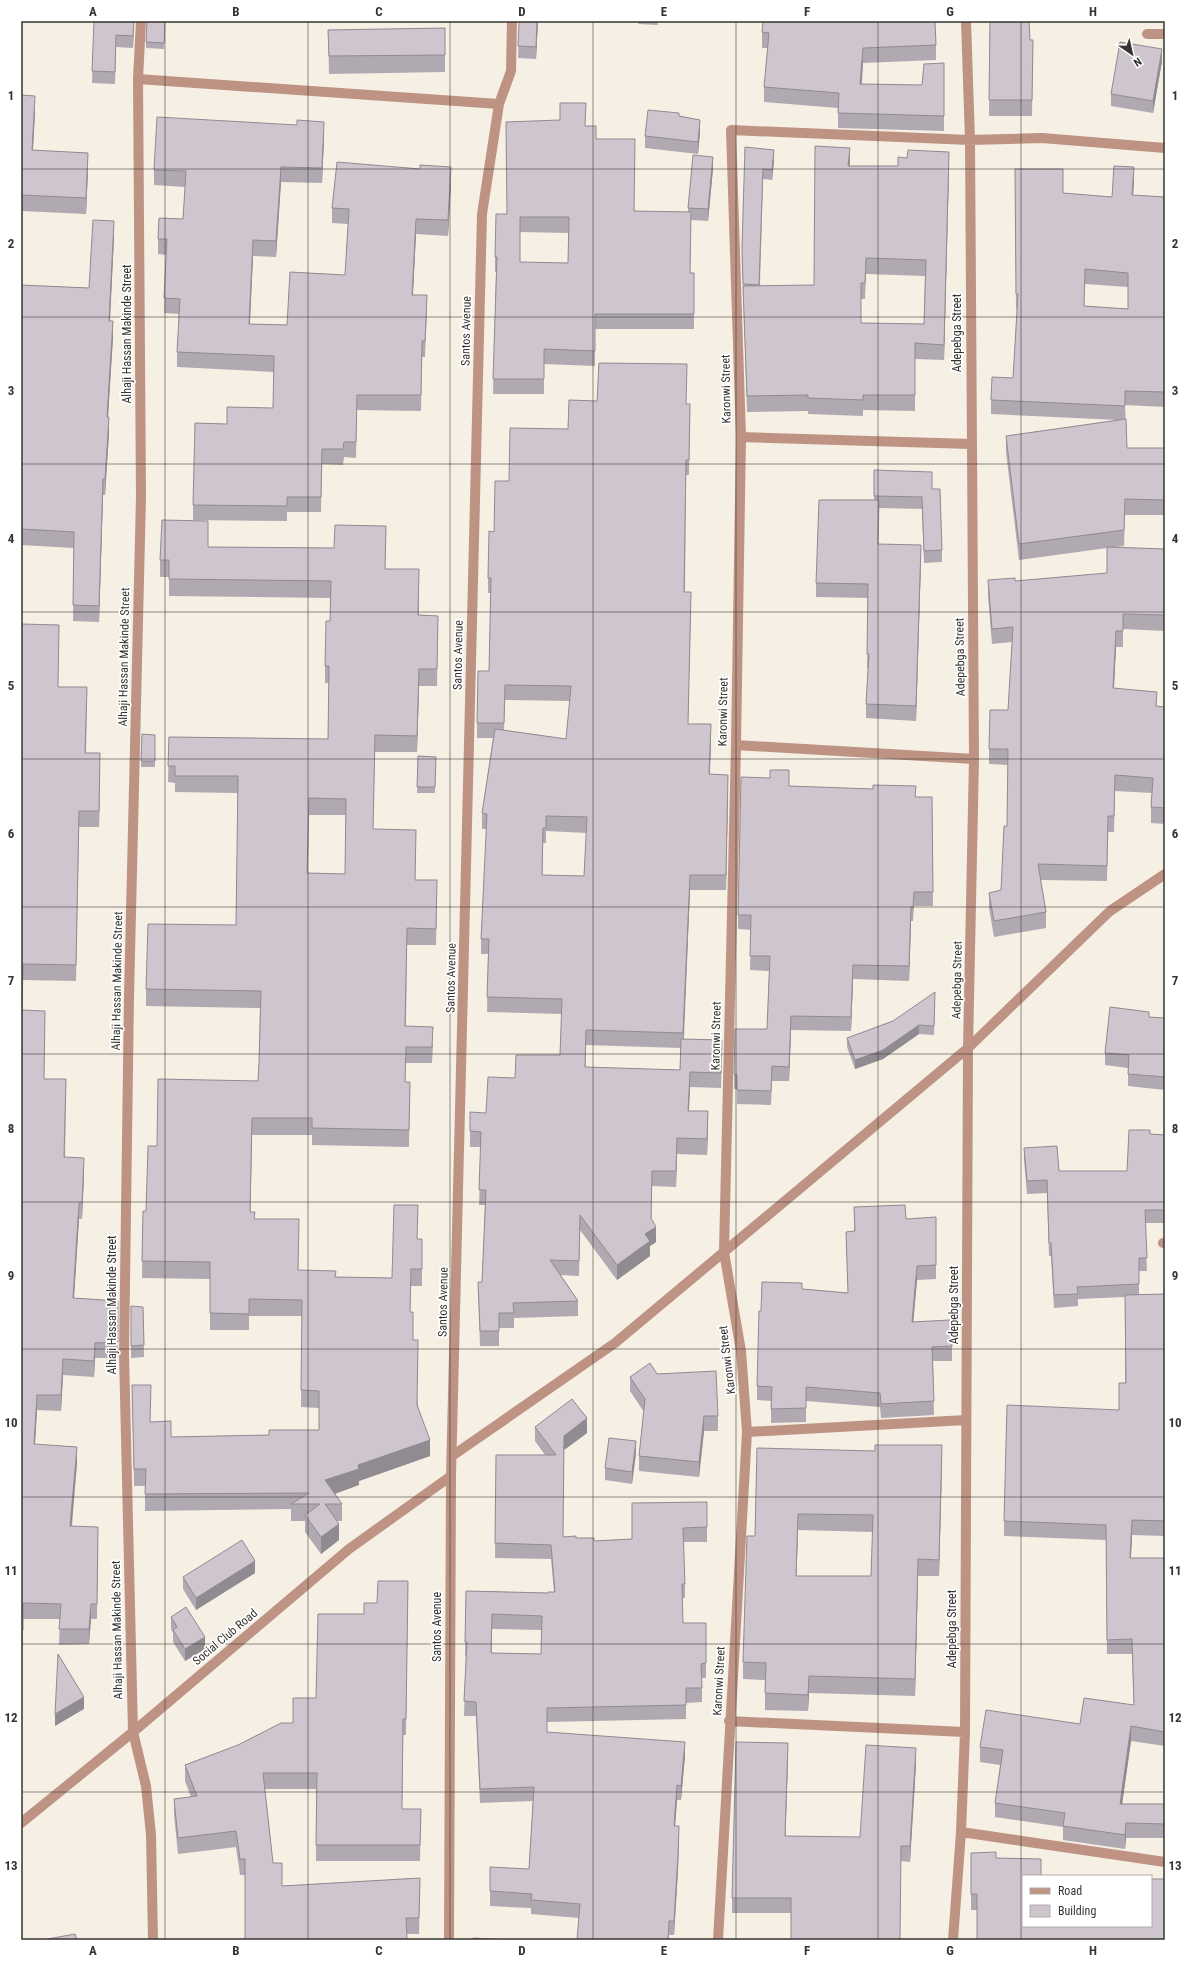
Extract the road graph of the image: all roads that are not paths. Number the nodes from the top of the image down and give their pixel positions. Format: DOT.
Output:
graph roads {
  1 [pos="141,21"];
  2 [pos="512,21"];
  3 [pos="966,21"];
  4 [pos="1147,34"];
  5 [pos="1165,34"];
  6 [pos="138,80"];
  7 [pos="499,104"];
  8 [pos="970,140"];
  9 [pos="1165,148"];
  10 [pos="741,437"];
  11 [pos="971,444"];
  12 [pos="736,745"];
  13 [pos="974,759"];
  14 [pos="1165,874"];
  15 [pos="968,1048"];
  16 [pos="724,1252"];
  17 [pos="966,1420"];
  18 [pos="747,1432"];
  19 [pos="452,1456"];
  20 [pos="451,1476"];
  21 [pos="729,1721"];
  22 [pos="133,1732"];
  23 [pos="965,1732"];
  24 [pos="21,1823"];
  25 [pos="961,1832"];
  26 [pos="1165,1862"];
  27 [pos="153,1940"];
  28 [pos="448,1940"];
  29 [pos="718,1940"];
  30 [pos="953,1940"];
  1 -- 6 [label="street, Alhaji Hassan Makinde Street"];
  2 -- 7 [label="street, Santos Avenue"];
  3 -- 8 [label="street, Adepebga Street"];
  4 -- 5 [label="street"];
  6 -- 7 [label="street"];
  6 -- 22 [label="street, Alhaji Hassan Makinde Street"];
  7 -- 19 [label="street, Santos Avenue"];
  8 -- 9 [label="street"];
  8 -- 10 [label="street, Karonwi Street"];
  8 -- 11 [label="street, Adepebga Street"];
  10 -- 11 [label="street"];
  10 -- 12 [label="street, Karonwi Street"];
  11 -- 13 [label="street, Adepebga Street"];
  12 -- 13 [label="street"];
  12 -- 16 [label="street, Karonwi Street"];
  13 -- 15 [label="street, Adepebga Street"];
  14 -- 15 [label="street"];
  15 -- 16 [label="street"];
  15 -- 17 [label="street, Adepebga Street"];
  16 -- 18 [label="street, Karonwi Street"];
  16 -- 19 [label="street"];
  17 -- 18 [label="street"];
  17 -- 23 [label="street, Adepebga Street"];
  18 -- 21 [label="street, Karonwi Street"];
  19 -- 20 [label="street, Santos Avenue"];
  20 -- 22 [label="street, Social Club Road"];
  20 -- 28 [label="street, Santos Avenue"];
  21 -- 23 [label="street"];
  21 -- 29 [label="street, Karonwi Street"];
  22 -- 24 [label="street, Social Club Road"];
  22 -- 27 [label="street, Alhaji Hassan Makinde Street"];
  23 -- 25 [label="street, Adepebga Street"];
  25 -- 26 [label="street"];
  25 -- 30 [label="street, Adepebga Street"];
}
